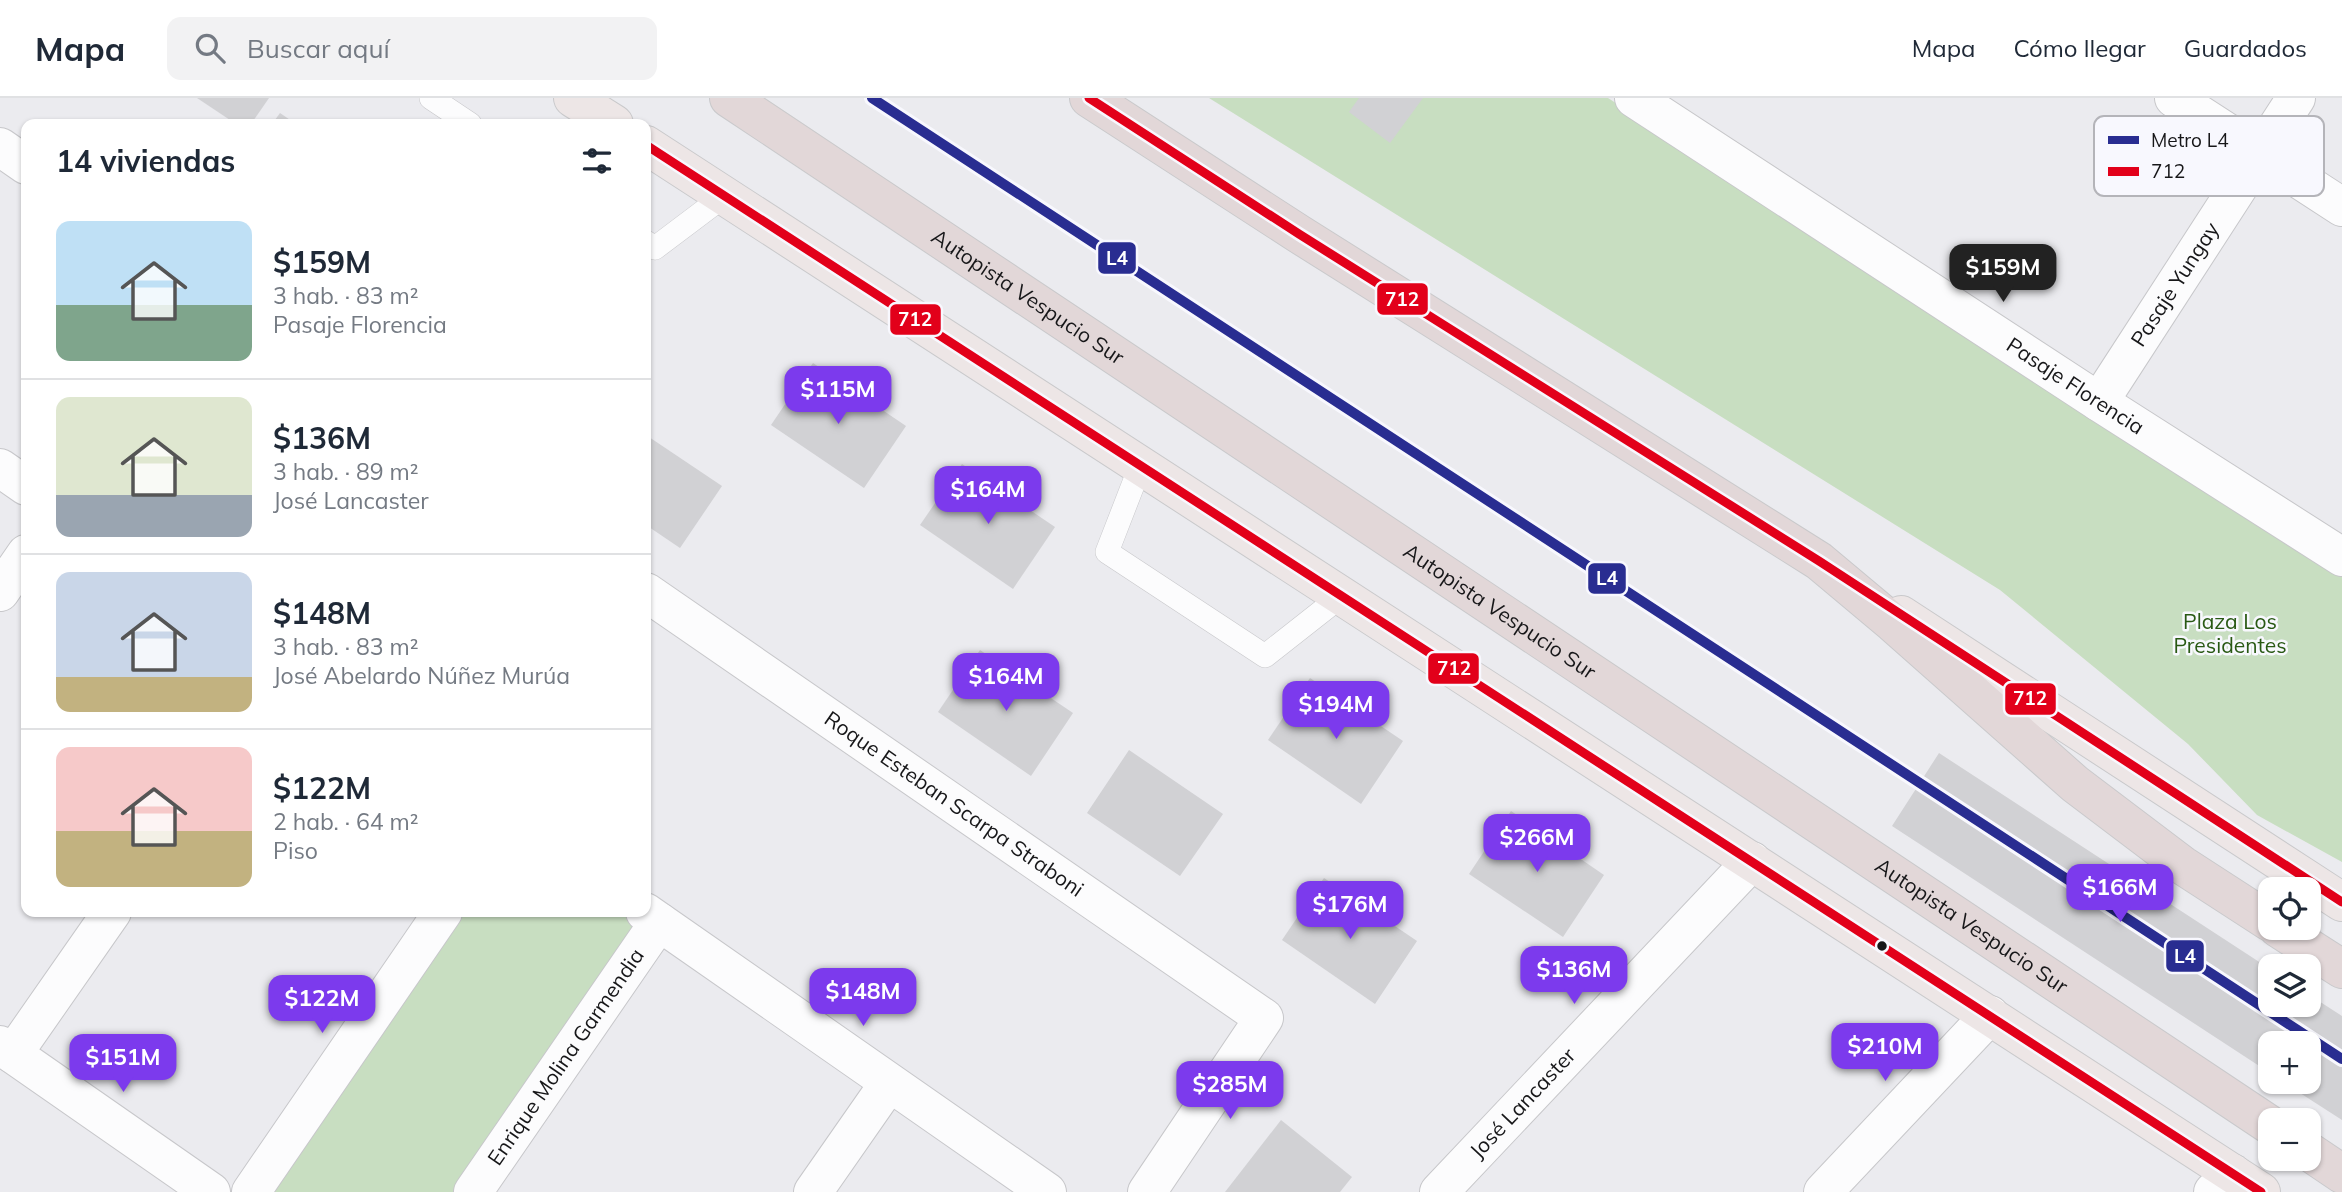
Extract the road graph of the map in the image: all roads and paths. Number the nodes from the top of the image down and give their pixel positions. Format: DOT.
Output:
graph roads {
  1 [pos="431,98"];
  2 [pos="573,98"];
  3 [pos="1089,98"];
  4 [pos="1634,98"];
  5 [pos="2175,98"];
  6 [pos="2296,98"];
  7 [pos="732,101"];
  8 [pos="2202,116"];
  9 [pos="2284,116"];
  10 [pos="462,119"];
  11 [pos="606,119"];
  12 [pos="0,147"];
  13 [pos="651,148"];
  14 [pos="21,162"];
  15 [pos="2324,195"];
  16 [pos="724,196"];
  17 [pos="2233,196"];
  18 [pos="2342,207"];
  19 [pos="651,245"];
  20 [pos="2098,402"];
  21 [pos="1140,467"];
  22 [pos="0,468"];
  23 [pos="21,483"];
  24 [pos="2342,557"];
  25 [pos="21,561"];
  26 [pos="1819,561"];
  27 [pos="0,592"];
  28 [pos="1340,597"];
  29 [pos="651,603"];
  30 [pos="1752,861"];
  31 [pos="2342,902"];
  32 [pos="2258,914"];
  33 [pos="107,917"];
  34 [pos="440,917"];
  35 [pos="652,917"];
  36 [pos="2297,940"];
  37 [pos="2342,969"];
  38 [pos="1990,1015"];
  39 [pos="6,1050"];
  40 [pos="889,1083"];
  41 [pos="2258,1117"];
  42 [pos="2321,1160"];
  43 [pos="2342,1174"];
  44 [pos="2235,1186"];
  45 [pos="211,1192"];
  46 [pos="251,1192"];
  47 [pos="473,1192"];
  48 [pos="813,1192"];
  49 [pos="1047,1192"];
  50 [pos="1147,1192"];
  51 [pos="1439,1192"];
  52 [pos="1823,1192"];
  1 -- 10 [label="lane"];
  2 -- 11 [label="main road"];
  3 -- 26 [label="highway"];
  4 -- 20 [label="street, Pasaje Florencia"];
  5 -- 8 [label="street"];
  6 -- 9 [label="street, Pasaje Yungay"];
  7 -- 41 [label="highway, Autopista Vespucio Sur"];
  12 -- 14 [label="street"];
  13 -- 16 [label="main road"];
  15 -- 18 [label="street"];
  16 -- 19 [label="lane"];
  16 -- 21 [label="main road"];
  17 -- 20 [label="street, Pasaje Yungay"];
  20 -- 24 [label="street, Pasaje Florencia"];
  21 -- 28 [label="main road"];
  21 -- 28 [label="lane"];
  22 -- 23 [label="street"];
  25 -- 27 [label="street"];
  26 -- 31 [label="main road"];
  26 -- 32 [label="highway"];
  28 -- 30 [label="main road"];
  29 -- 50 [label="street, Roque Esteban Scarpa Straboni"];
  30 -- 38 [label="main road"];
  30 -- 51 [label="street, José Lancaster"];
  33 -- 39 [label="street"];
  34 -- 46 [label="street"];
  35 -- 40 [label="street"];
  35 -- 47 [label="street, Enrique Molina Garmendia"];
  36 -- 37 [label="highway"];
  38 -- 44 [label="main road"];
  38 -- 52 [label="street"];
  39 -- 45 [label="street"];
  40 -- 48 [label="street"];
  40 -- 49 [label="street"];
  42 -- 43 [label="highway"];
}
